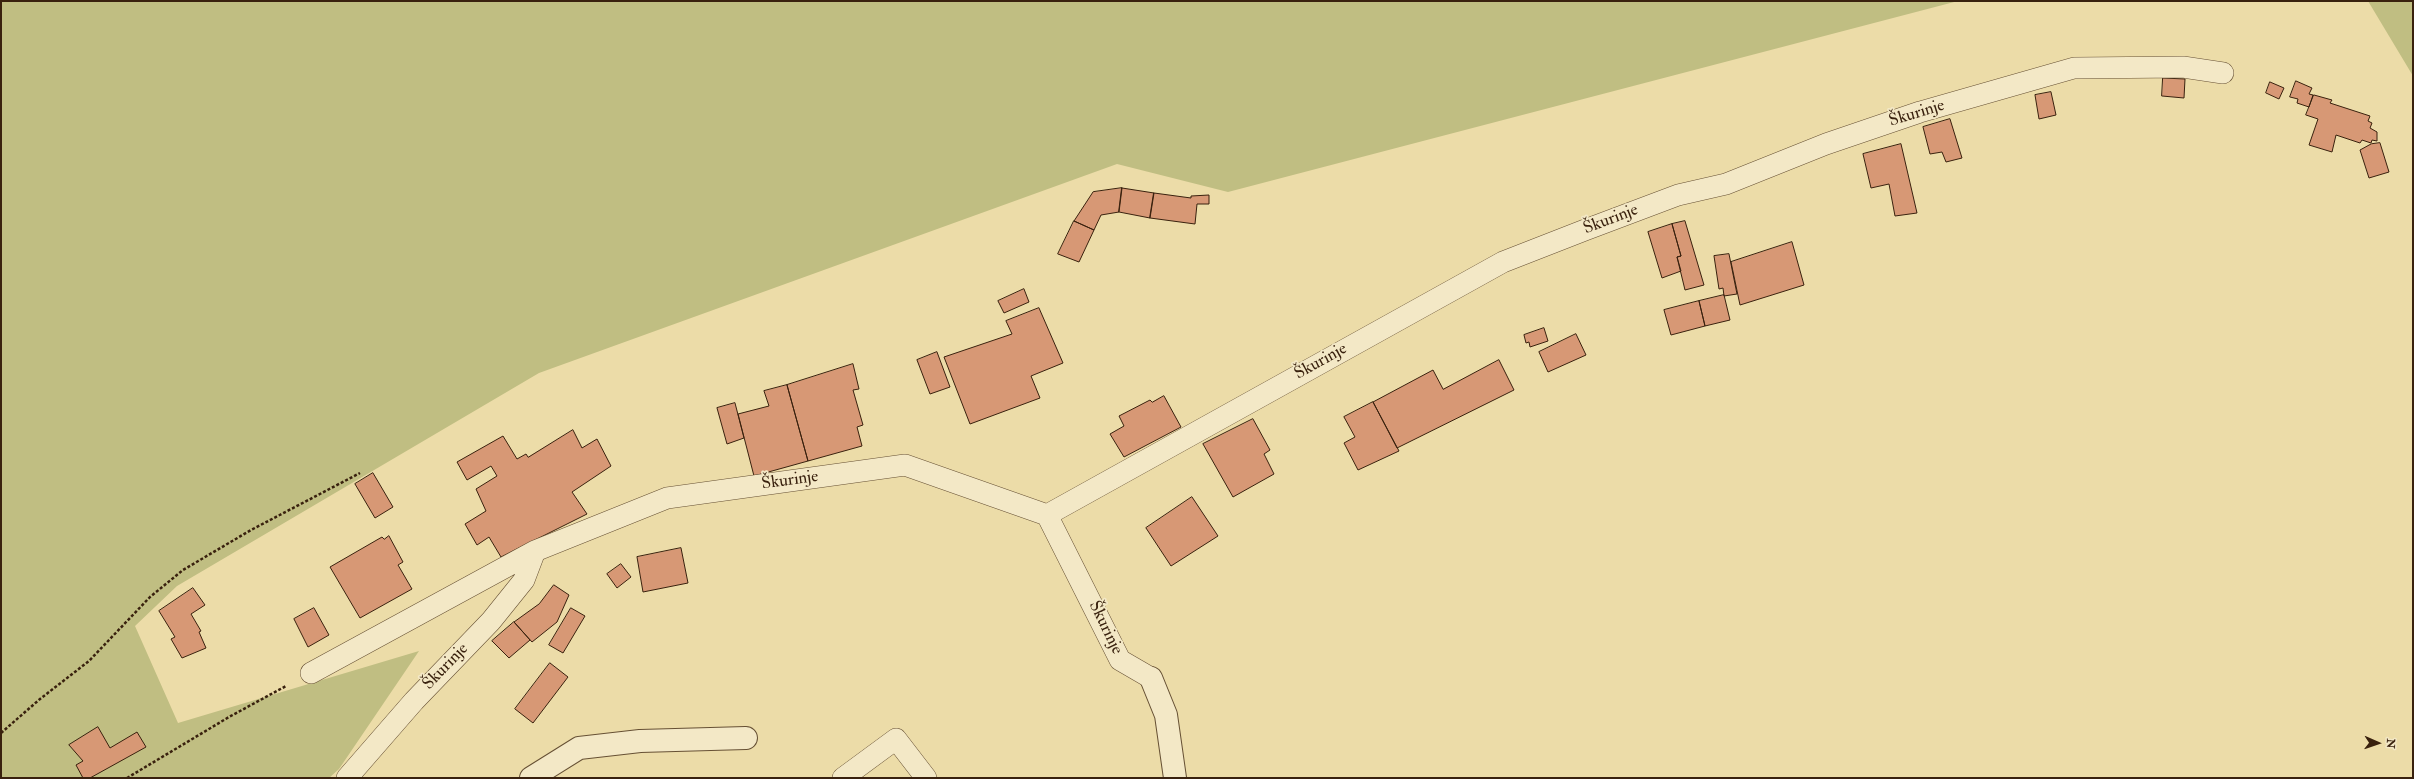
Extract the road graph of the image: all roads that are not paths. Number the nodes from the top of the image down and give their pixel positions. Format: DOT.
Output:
graph roads {
  1 [pos="2223,73"];
  2 [pos="1047,514"];
  3 [pos="535,551"];
  4 [pos="311,673"];
  5 [pos="1151,678"];
  6 [pos="746,738"];
  7 [pos="347,778"];
  8 [pos="531,778"];
  9 [pos="843,778"];
  10 [pos="926,778"];
  11 [pos="1175,778"];
  1 -- 2 [label="lane, Škurinje"];
  2 -- 3 [label="lane, Škurinje"];
  2 -- 5 [label="lane, Škurinje"];
  3 -- 4 [label="lane, Škurinje"];
  3 -- 7 [label="lane, Škurinje"];
  5 -- 11 [label="street, Škurinje"];
  6 -- 8 [label="street"];
  9 -- 10 [label="lane"];
}
